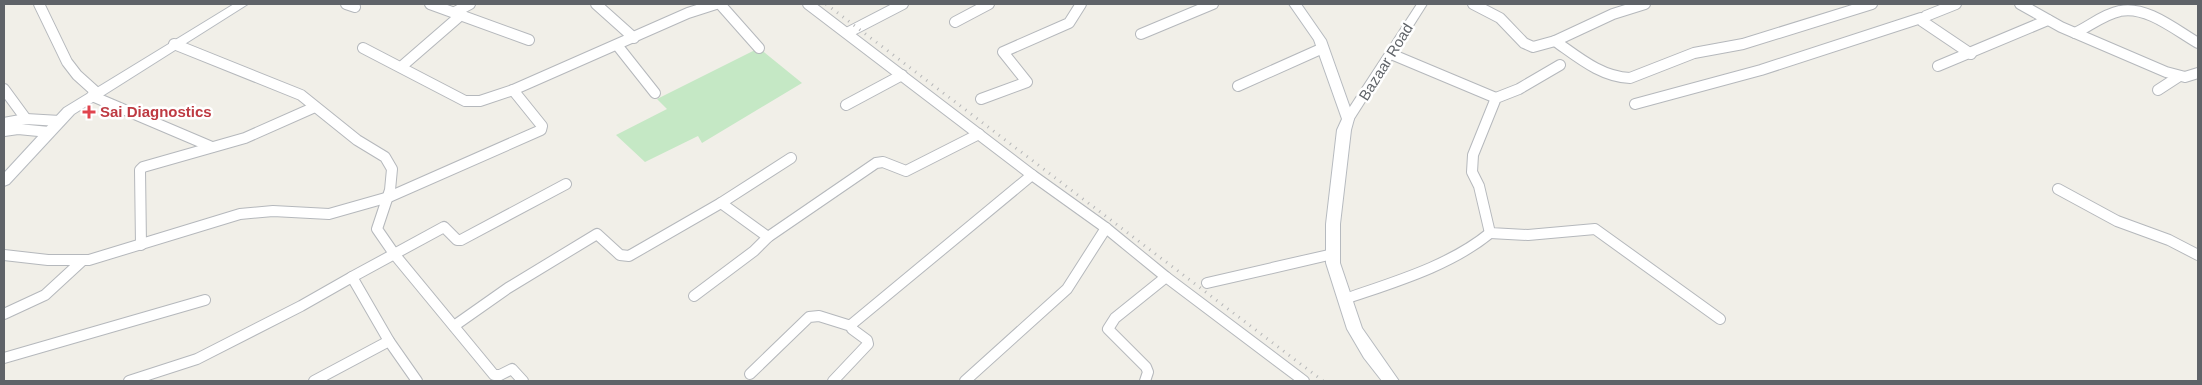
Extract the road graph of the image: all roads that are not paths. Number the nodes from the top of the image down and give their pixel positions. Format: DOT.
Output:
graph roads {
  1 [pos="39,4"];
  2 [pos="242,4"];
  3 [pos="430,4"];
  4 [pos="470,4"];
  5 [pos="596,4"];
  6 [pos="716,4"];
  7 [pos="720,4"];
  8 [pos="808,4"];
  9 [pos="903,4"];
  10 [pos="989,4"];
  11 [pos="1081,4"];
  12 [pos="1214,4"];
  13 [pos="1295,4"];
  14 [pos="1422,4"];
  15 [pos="1473,4"];
  16 [pos="1645,4"];
  17 [pos="1872,4"];
  18 [pos="1956,4"];
  19 [pos="2020,4"];
  20 [pos="458,13"];
  21 [pos="1921,18"];
  22 [pos="2048,20"];
  23 [pos="955,22"];
  24 [pos="847,33"];
  25 [pos="2075,33"];
  26 [pos="1141,34"];
  27 [pos="634,38"];
  28 [pos="529,40"];
  29 [pos="1555,41"];
  30 [pos="2198,43"];
  31 [pos="174,44"];
  32 [pos="617,45"];
  33 [pos="363,48"];
  34 [pos="759,48"];
  35 [pos="1323,48"];
  36 [pos="1391,54"];
  37 [pos="1971,54"];
  38 [pos="1560,65"];
  39 [pos="1938,66"];
  40 [pos="401,67"];
  41 [pos="2198,73"];
  42 [pos="902,74"];
  43 [pos="2178,77"];
  44 [pos="1238,86"];
  45 [pos="4,89"];
  46 [pos="513,90"];
  47 [pos="2158,90"];
  48 [pos="655,93"];
  49 [pos="95,95"];
  50 [pos="1496,98"];
  51 [pos="981,99"];
  52 [pos="1635,104"];
  53 [pos="846,105"];
  54 [pos="315,107"];
  55 [pos="26,119"];
  56 [pos="1348,119"];
  57 [pos="60,121"];
  58 [pos="4,123"];
  59 [pos="4,131"];
  60 [pos="49,132"];
  61 [pos="979,134"];
  62 [pos="212,147"];
  63 [pos="791,158"];
  64 [pos="1032,175"];
  65 [pos="4,181"];
  66 [pos="566,184"];
  67 [pos="2058,189"];
  68 [pos="389,197"];
  69 [pos="721,203"];
  70 [pos="1106,228"];
  71 [pos="1490,233"];
  72 [pos="768,237"];
  73 [pos="141,246"];
  74 [pos="4,254"];
  75 [pos="1333,254"];
  76 [pos="395,255"];
  77 [pos="2198,255"];
  78 [pos="84,260"];
  79 [pos="352,277"];
  80 [pos="1166,277"];
  81 [pos="1207,283"];
  82 [pos="694,296"];
  83 [pos="1345,299"];
  84 [pos="205,300"];
  85 [pos="4,314"];
  86 [pos="1720,319"];
  87 [pos="454,326"];
  88 [pos="851,326"];
  89 [pos="389,341"];
  90 [pos="4,358"];
  91 [pos="750,374"];
  92 [pos="129,381"];
  93 [pos="314,381"];
  94 [pos="418,381"];
  95 [pos="523,381"];
  96 [pos="833,381"];
  97 [pos="965,381"];
  98 [pos="1145,381"];
  99 [pos="1304,381"];
  100 [pos="1391,381"];
  1 -- 49 [label="street"];
  2 -- 31 [label="main road"];
  3 -- 20 [label="street"];
  4 -- 20 [label="street"];
  5 -- 27 [label="street"];
  6 -- 27 [label="street"];
  7 -- 34 [label="street"];
  8 -- 24 [label="street"];
  9 -- 24 [label="street"];
  10 -- 23 [label="street"];
  11 -- 51 [label="street"];
  12 -- 26 [label="street"];
  13 -- 35 [label="main road"];
  14 -- 36 [label="street, Bazaar Road"];
  15 -- 29 [label="street"];
  16 -- 29 [label="street"];
  17 -- 29 [label="street"];
  18 -- 21 [label="street"];
  19 -- 22 [label="street"];
  20 -- 28 [label="street"];
  20 -- 40 [label="street"];
  21 -- 37 [label="street"];
  21 -- 52 [label="street"];
  22 -- 25 [label="street"];
  22 -- 37 [label="street"];
  24 -- 42 [label="street"];
  25 -- 30 [label="street"];
  25 -- 43 [label="street"];
  27 -- 32 [label="street"];
  31 -- 49 [label="main road"];
  31 -- 54 [label="street"];
  32 -- 46 [label="street"];
  32 -- 48 [label="street"];
  33 -- 40 [label="street"];
  35 -- 44 [label="street"];
  35 -- 56 [label="main road"];
  36 -- 50 [label="street"];
  36 -- 56 [label="street, Bazaar Road"];
  37 -- 39 [label="street"];
  38 -- 50 [label="street"];
  40 -- 46 [label="street"];
  41 -- 43 [label="street"];
  42 -- 53 [label="street"];
  42 -- 61 [label="street"];
  43 -- 47 [label="street"];
  45 -- 55 [label="street"];
  46 -- 68 [label="street"];
  49 -- 57 [label="main road"];
  49 -- 62 [label="street"];
  50 -- 71 [label="street"];
  54 -- 62 [label="street"];
  54 -- 68 [label="street"];
  55 -- 57 [label="street"];
  55 -- 58 [label="street"];
  56 -- 75 [label="main road"];
  57 -- 60 [label="main road"];
  59 -- 60 [label="street"];
  60 -- 65 [label="main road"];
  61 -- 64 [label="street"];
  61 -- 72 [label="street"];
  62 -- 73 [label="street"];
  63 -- 69 [label="street"];
  64 -- 70 [label="street"];
  64 -- 88 [label="street"];
  66 -- 76 [label="street"];
  67 -- 77 [label="street"];
  68 -- 73 [label="street"];
  68 -- 76 [label="street"];
  69 -- 72 [label="street"];
  69 -- 87 [label="street"];
  70 -- 80 [label="street"];
  70 -- 97 [label="street"];
  71 -- 83 [label="street"];
  71 -- 86 [label="street"];
  72 -- 82 [label="street"];
  73 -- 78 [label="street"];
  74 -- 78 [label="street"];
  75 -- 81 [label="street"];
  75 -- 83 [label="main road"];
  76 -- 79 [label="street"];
  76 -- 87 [label="street"];
  78 -- 85 [label="street"];
  79 -- 89 [label="street"];
  79 -- 92 [label="street"];
  80 -- 98 [label="street"];
  80 -- 99 [label="street"];
  83 -- 100 [label="main road"];
  84 -- 90 [label="street"];
  87 -- 95 [label="street"];
  88 -- 91 [label="street"];
  88 -- 96 [label="street"];
  89 -- 93 [label="street"];
  89 -- 94 [label="street"];
}
